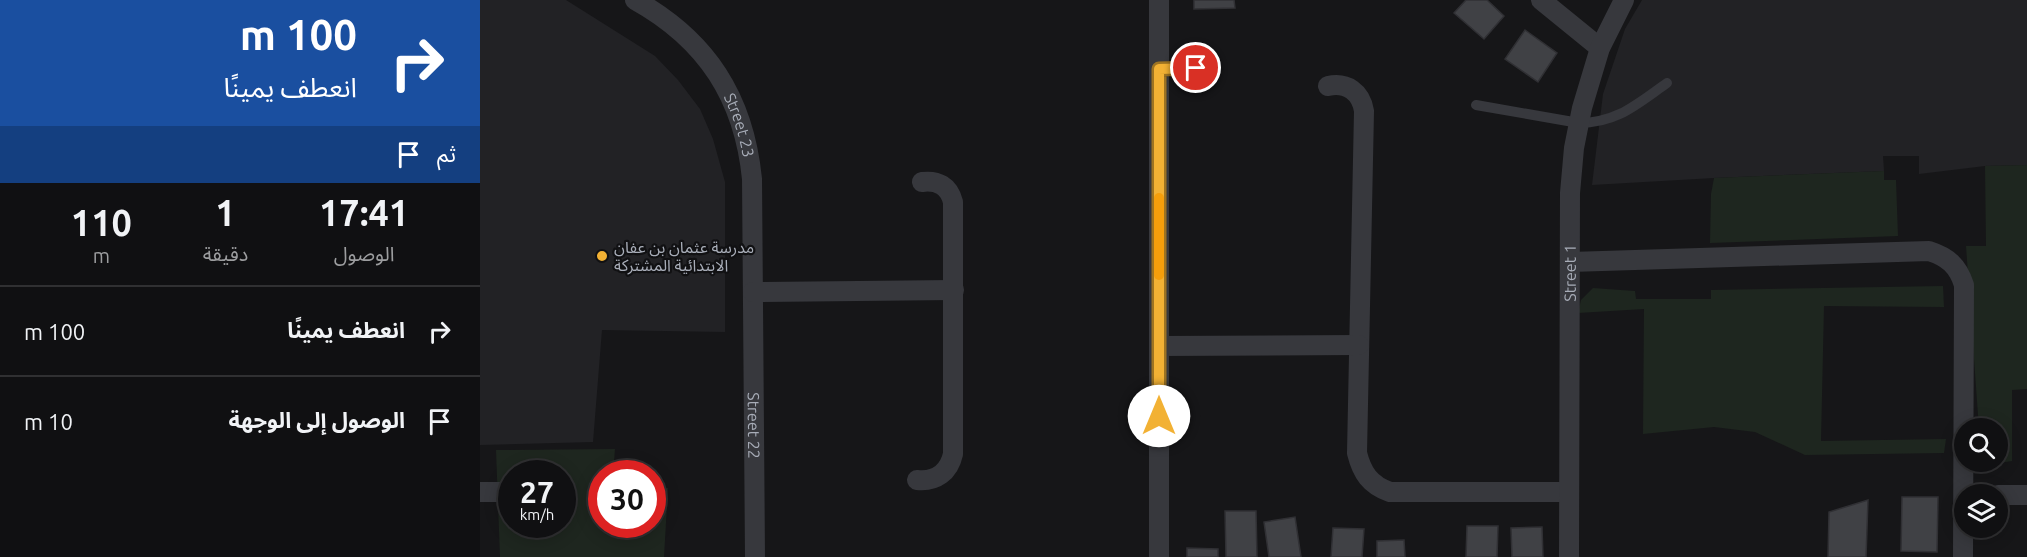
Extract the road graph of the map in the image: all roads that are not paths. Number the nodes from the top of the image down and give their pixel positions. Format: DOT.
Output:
graph roads {
  1 [pos="635,0"];
  2 [pos="1159,0"];
  3 [pos="1541,0"];
  4 [pos="1624,0"];
  5 [pos="1600,48"];
  6 [pos="1196,68"];
  7 [pos="1159,69"];
  8 [pos="1667,83"];
  9 [pos="1328,86"];
  10 [pos="1476,105"];
  11 [pos="1579,123"];
  12 [pos="922,182"];
  13 [pos="1570,262"];
  14 [pos="954,290"];
  15 [pos="753,292"];
  16 [pos="1359,345"];
  17 [pos="1159,346"];
  18 [pos="917,480"];
  19 [pos="1964,484"];
  20 [pos="480,492"];
  21 [pos="498,492"];
  22 [pos="1569,492"];
  23 [pos="2008,495"];
  24 [pos="2027,495"];
  25 [pos="1963,538"];
  26 [pos="755,557"];
  27 [pos="1159,557"];
  28 [pos="1569,557"];
  29 [pos="1963,557"];
  1 -- 15 [label="street, Street 23"];
  2 -- 7 [label="street"];
  3 -- 5 [label="street"];
  4 -- 5 [label="street, Street 1"];
  5 -- 11 [label="street, Street 1"];
  6 -- 7 [label="lane"];
  7 -- 17 [label="street"];
  8 -- 11 [label="lane"];
  9 -- 16 [label="street"];
  10 -- 11 [label="lane"];
  11 -- 13 [label="street, Street 1"];
  12 -- 14 [label="street"];
  13 -- 19 [label="street"];
  13 -- 22 [label="street, Street 1"];
  14 -- 15 [label="street"];
  14 -- 18 [label="street"];
  15 -- 26 [label="street, Street 22"];
  16 -- 17 [label="street"];
  16 -- 22 [label="street"];
  17 -- 27 [label="street"];
  20 -- 21 [label="street"];
  22 -- 28 [label="street, Street 1"];
  23 -- 24 [label="street"];
  25 -- 29 [label="street"];
}
